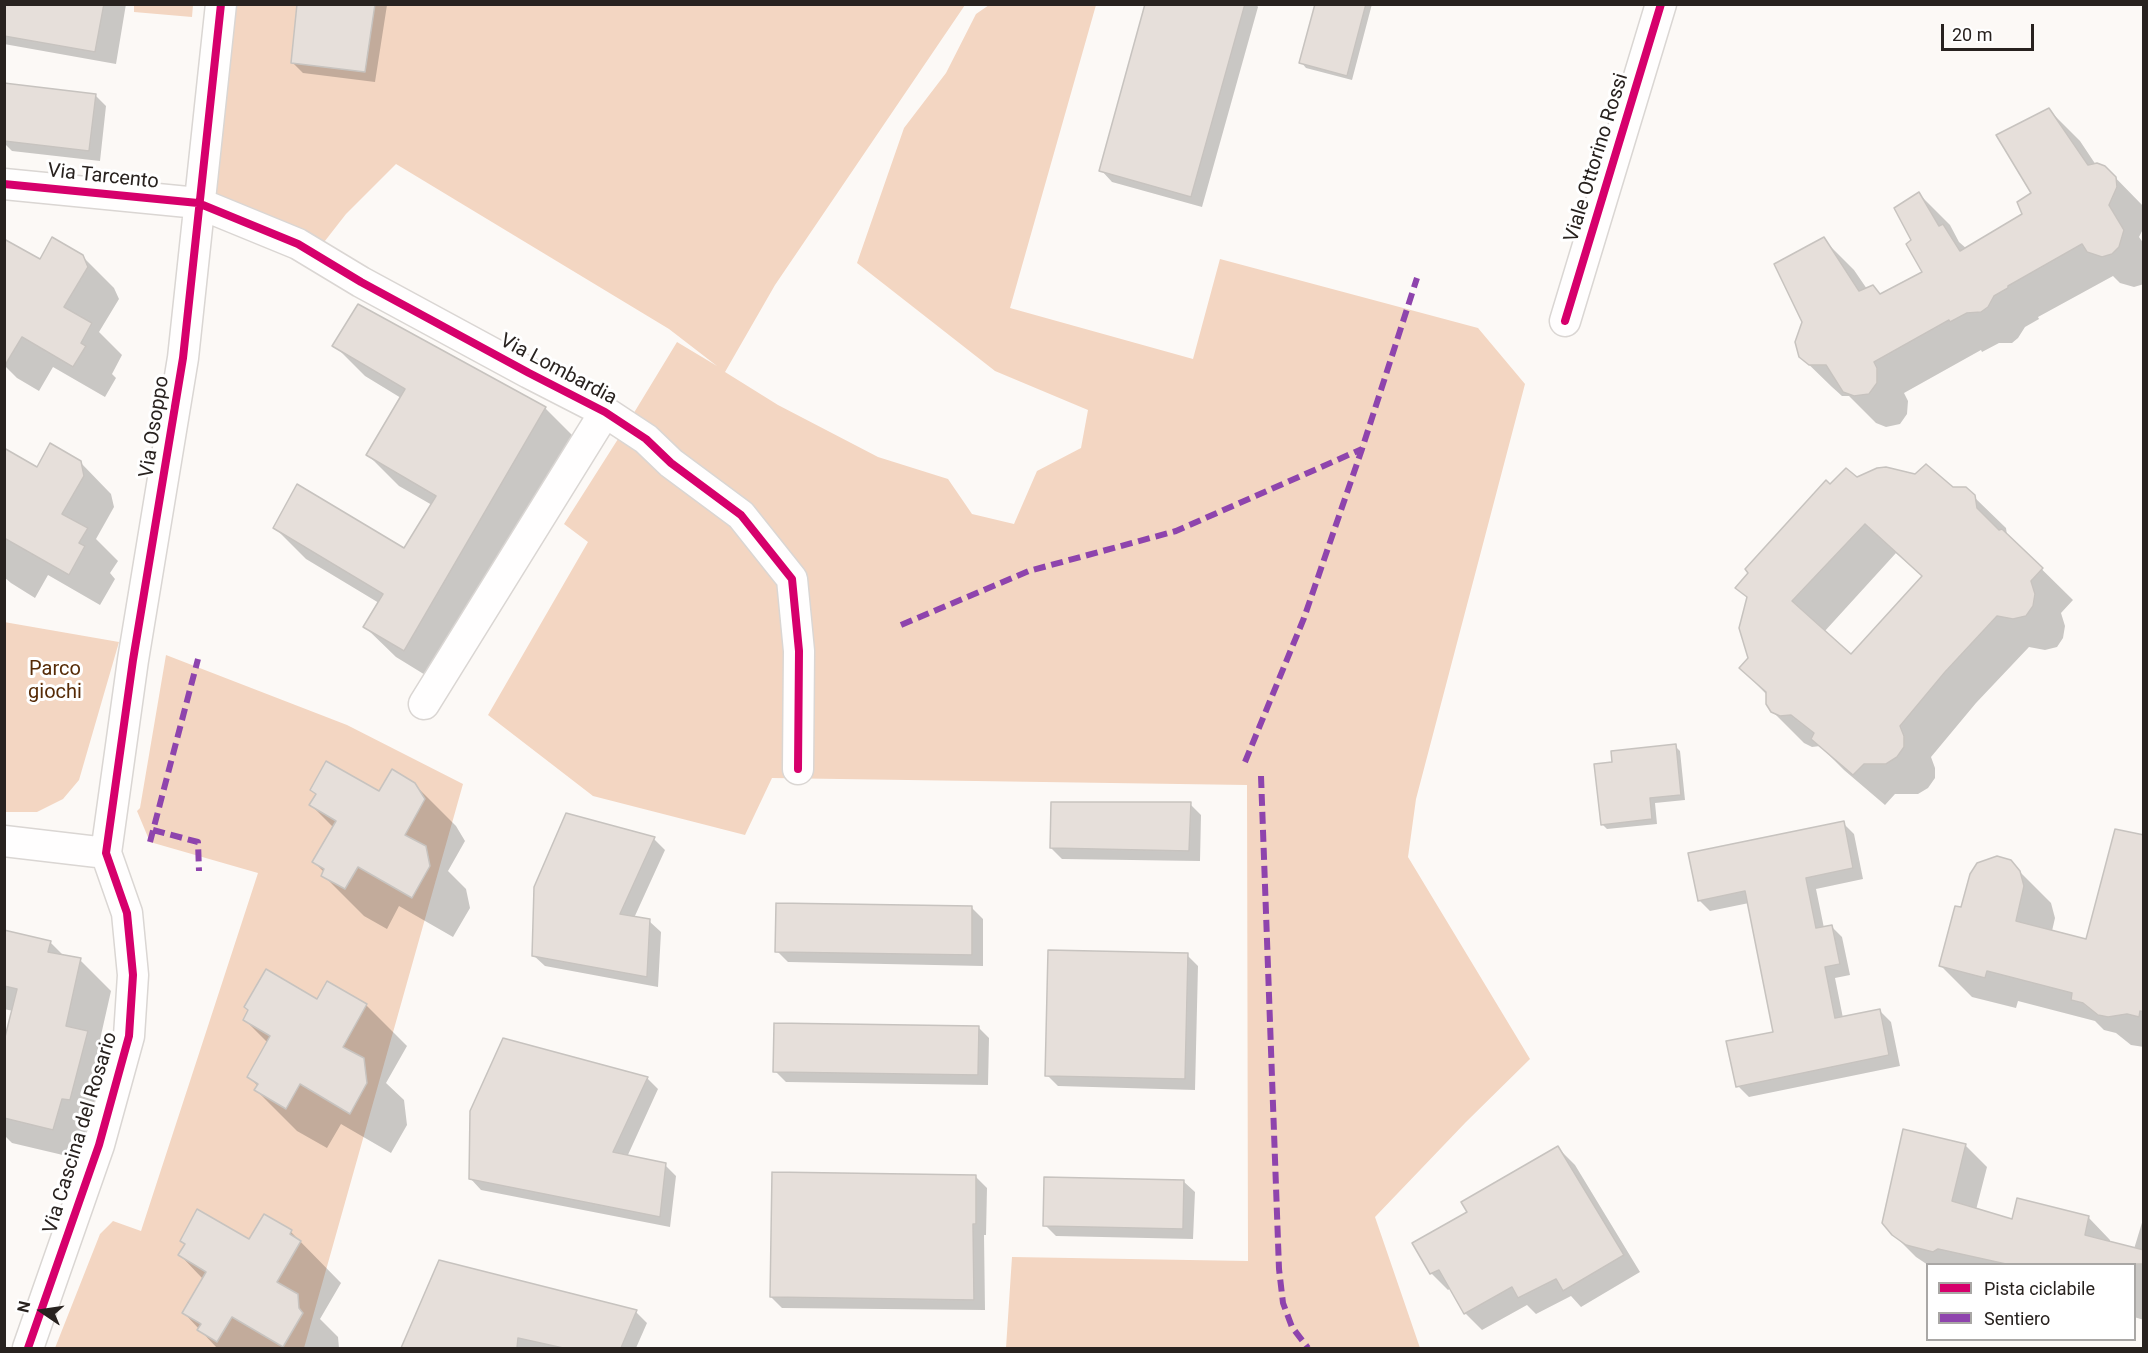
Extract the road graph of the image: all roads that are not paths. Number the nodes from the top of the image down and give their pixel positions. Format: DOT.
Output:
graph roads {
  1 [pos="220,4"];
  2 [pos="1661,4"];
  3 [pos="4,184"];
  4 [pos="198,203"];
  5 [pos="1564,321"];
  6 [pos="605,412"];
  7 [pos="424,704"];
  8 [pos="798,769"];
  9 [pos="4,841"];
  10 [pos="106,853"];
  11 [pos="28,1348"];
  1 -- 4 [label="street, Via Osoppo"];
  2 -- 5 [label="street, Viale Ottorino Rossi"];
  3 -- 4 [label="street, Via Tarcento"];
  4 -- 6 [label="street, Via Lombardia"];
  4 -- 10 [label="street, Via Osoppo"];
  6 -- 7 [label="street, Via Lombardia"];
  6 -- 8 [label="street, Via Lombardia"];
  9 -- 10 [label="street"];
  10 -- 11 [label="street, Via Cascina del Rosario"];
}
